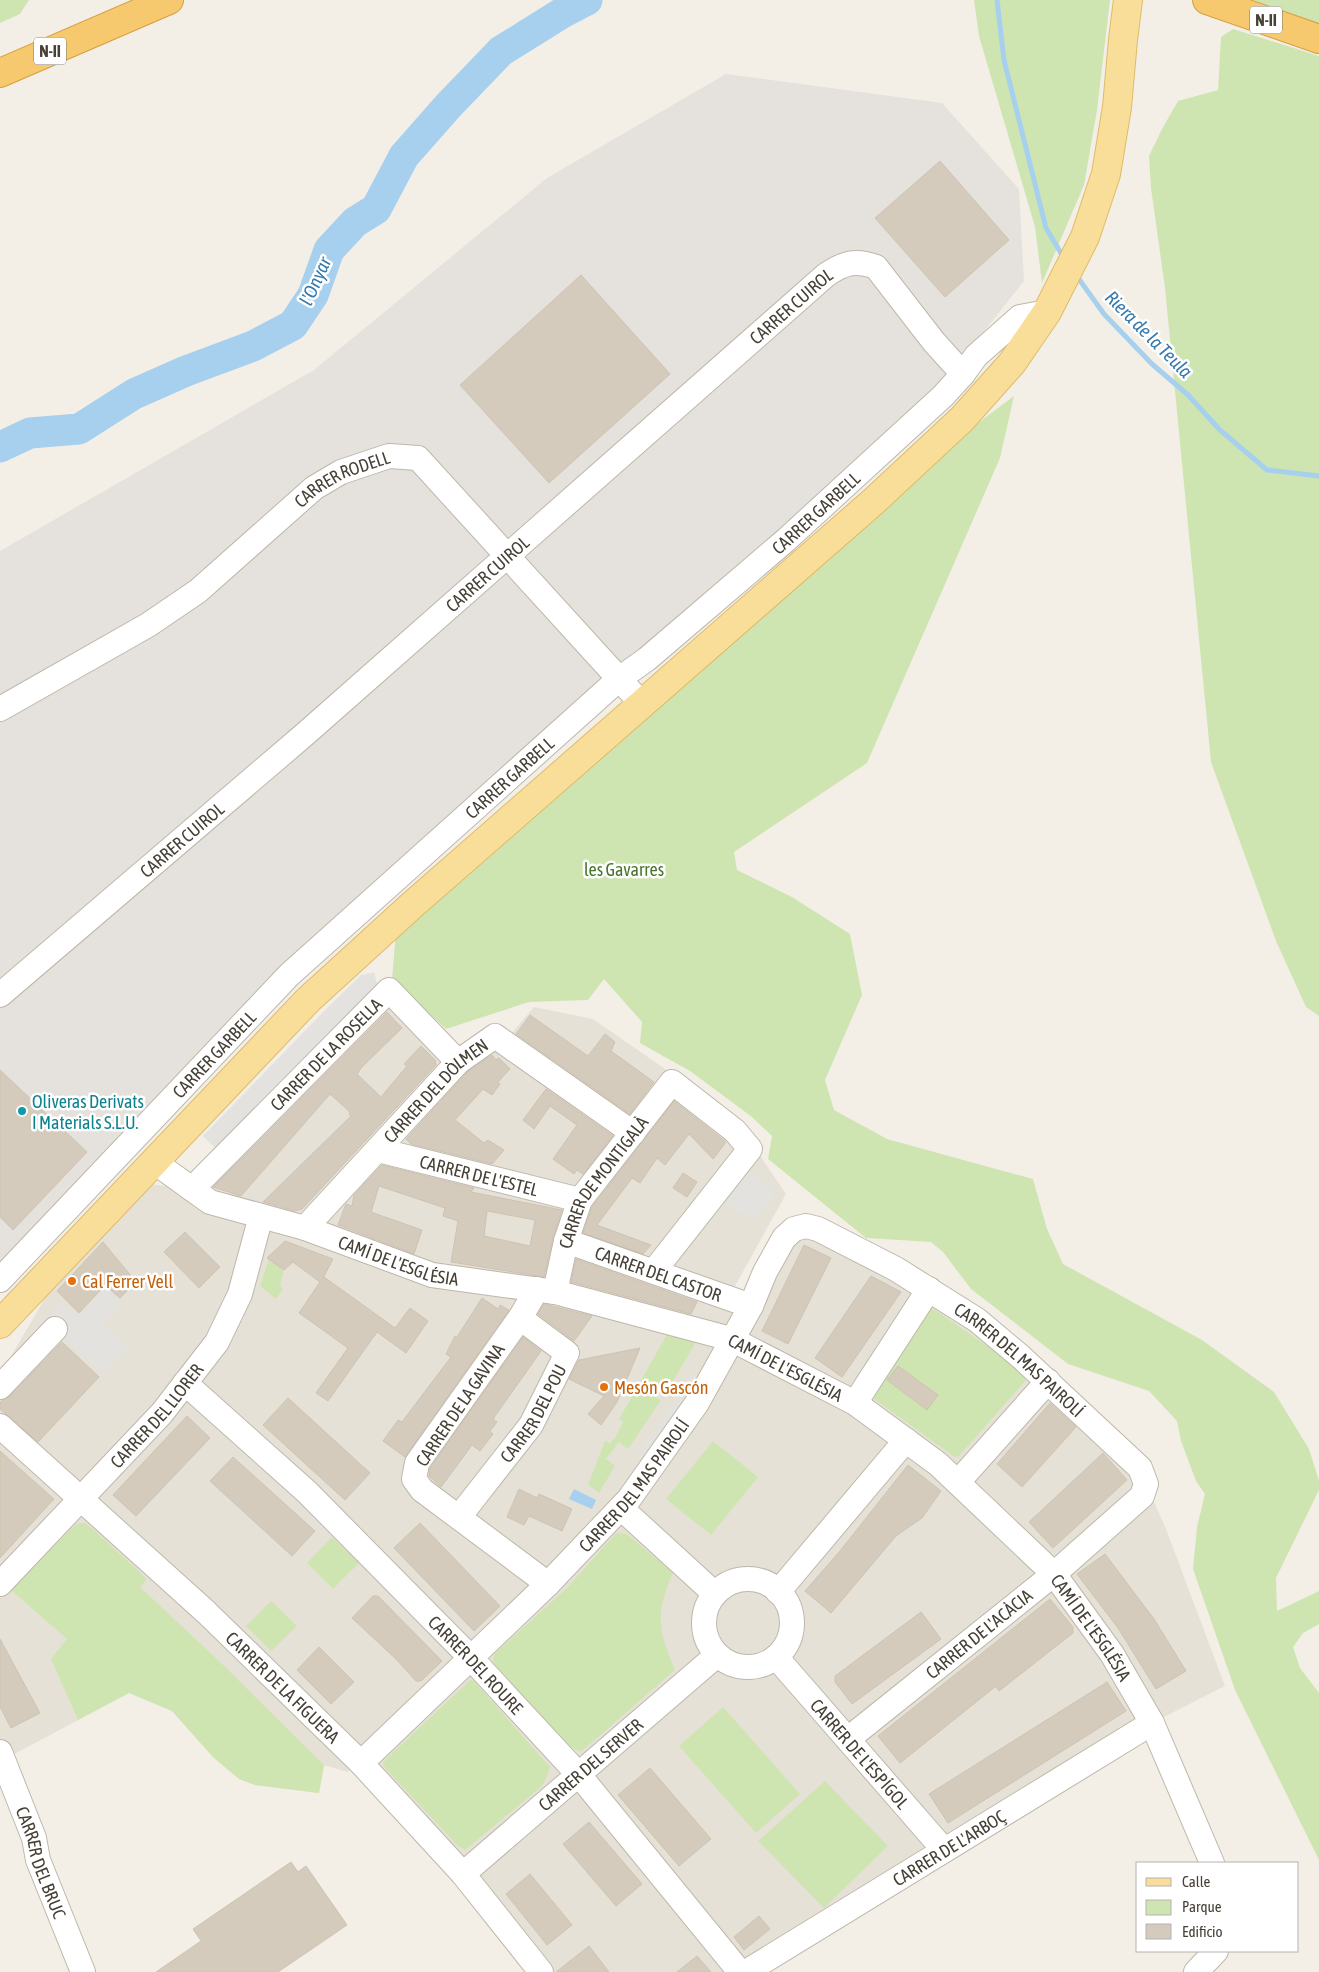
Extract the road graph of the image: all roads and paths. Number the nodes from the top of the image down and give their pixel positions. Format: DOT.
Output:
graph roads {
  1 [pos="169,0"];
  2 [pos="1128,0"];
  3 [pos="1210,1"];
  4 [pos="1319,39"];
  5 [pos="0,73"];
  6 [pos="1047,312"];
  7 [pos="963,374"];
  8 [pos="508,557"];
  9 [pos="619,679"];
  10 [pos="642,704"];
  11 [pos="0,709"];
  12 [pos="0,995"];
  13 [pos="458,1062"];
  14 [pos="633,1132"];
  15 [pos="378,1150"];
  16 [pos="153,1161"];
  17 [pos="192,1189"];
  18 [pos="580,1200"];
  19 [pos="261,1216"];
  20 [pos="305,1228"];
  21 [pos="566,1241"];
  22 [pos="654,1271"];
  23 [pos="0,1280"];
  24 [pos="929,1289"];
  25 [pos="546,1291"];
  26 [pos="751,1306"];
  27 [pos="520,1318"];
  28 [pos="0,1324"];
  29 [pos="55,1330"];
  30 [pos="731,1339"];
  31 [pos="1048,1381"];
  32 [pos="185,1383"];
  33 [pos="0,1387"];
  34 [pos="855,1403"];
  35 [pos="0,1426"];
  36 [pos="906,1440"];
  37 [pos="958,1482"];
  38 [pos="1146,1484"];
  39 [pos="82,1499"];
  40 [pos="621,1508"];
  41 [pos="458,1517"];
  42 [pos="1054,1574"];
  43 [pos="0,1584"];
  44 [pos="548,1584"];
  45 [pos="778,1592"];
  46 [pos="715,1594"];
  47 [pos="717,1655"];
  48 [pos="470,1657"];
  49 [pos="776,1657"];
  50 [pos="1152,1723"];
  51 [pos="848,1739"];
  52 [pos="0,1752"];
  53 [pos="361,1764"];
  54 [pos="578,1775"];
  55 [pos="944,1850"];
  56 [pos="1212,1862"];
  57 [pos="463,1874"];
  58 [pos="1215,1952"];
  59 [pos="83,1972"];
  60 [pos="541,1972"];
  61 [pos="740,1972"];
  62 [pos="746,1972"];
  63 [pos="1196,1972"];
  1 -- 5 [label="highway, N-II"];
  2 -- 6 [label="main road"];
  3 -- 4 [label="highway, N-II"];
  6 -- 7 [label="street, CARRER GARBELL"];
  6 -- 10 [label="main road"];
  7 -- 8 [label="street, CARRER CUIROL"];
  7 -- 9 [label="street, CARRER GARBELL"];
  8 -- 9 [label="street, CARRER RODELL"];
  8 -- 11 [label="street, CARRER RODELL"];
  8 -- 12 [label="street, CARRER CUIROL"];
  9 -- 10 [label="street, CARRER RODELL"];
  9 -- 23 [label="street, CARRER GARBELL"];
  10 -- 16 [label="main road"];
  13 -- 14 [label="street, CARRER DEL DÒLMEN"];
  13 -- 15 [label="street, CARRER DEL DÒLMEN"];
  13 -- 17 [label="street, CARRER DE LA ROSELLA"];
  14 -- 18 [label="street, CARRER DE MONTIGALÀ"];
  14 -- 22 [label="street, CARRER DE MONTIGALÀ"];
  15 -- 18 [label="street, CARRER DE L'ESTEL"];
  15 -- 20 [label="street, CARRER DEL DÒLMEN"];
  16 -- 17 [label="street, CAMÍ DE L'ESGLÉSIA"];
  16 -- 28 [label="main road"];
  17 -- 19 [label="street, CAMÍ DE L'ESGLÉSIA"];
  18 -- 21 [label="street, CARRER DE MONTIGALÀ"];
  19 -- 20 [label="street, CAMÍ DE L'ESGLÉSIA"];
  19 -- 32 [label="street, CARRER DEL LLORER"];
  20 -- 25 [label="street, CAMÍ DE L'ESGLÉSIA"];
  21 -- 22 [label="street, CARRER DEL CASTOR"];
  21 -- 25 [label="street, CARRER DE MONTIGALÀ"];
  22 -- 26 [label="street, CARRER DEL CASTOR"];
  24 -- 26 [label="street, CARRER DEL MAS PAIROLÍ"];
  24 -- 31 [label="street, CARRER DEL MAS PAIROLÍ"];
  24 -- 34 [label="street"];
  25 -- 27 [label="street, CARRER DE LA GAVINA"];
  25 -- 30 [label="street, CAMÍ DE L'ESGLÉSIA"];
  26 -- 30 [label="street, CARRER DEL MAS PAIROLÍ"];
  27 -- 41 [label="street, CARRER DE LA GAVINA"];
  27 -- 41 [label="street, CARRER DEL POU"];
  29 -- 33 [label="street"];
  30 -- 34 [label="street, CAMÍ DE L'ESGLÉSIA"];
  30 -- 40 [label="street, CARRER DEL MAS PAIROLÍ"];
  31 -- 37 [label="street"];
  31 -- 38 [label="street, CARRER DEL MAS PAIROLÍ"];
  32 -- 39 [label="street, CARRER DEL LLORER"];
  32 -- 48 [label="street, CARRER DEL ROURE"];
  34 -- 36 [label="street, CAMÍ DE L'ESGLÉSIA"];
  35 -- 39 [label="street, CARRER DE LA FIGUERA"];
  36 -- 37 [label="street, CAMÍ DE L'ESGLÉSIA"];
  36 -- 45 [label="street"];
  37 -- 42 [label="street, CAMÍ DE L'ESGLÉSIA"];
  38 -- 42 [label="street, CARRER DE L'ACÀCIA"];
  39 -- 43 [label="street, CARRER DEL LLORER"];
  39 -- 53 [label="street, CARRER DE LA FIGUERA"];
  40 -- 44 [label="street, CARRER DEL MAS PAIROLÍ"];
  40 -- 46 [label="street"];
  41 -- 44 [label="street, CARRER DE LA GAVINA"];
  42 -- 50 [label="street, CAMÍ DE L'ESGLÉSIA"];
  42 -- 51 [label="street, CARRER DE L'ACÀCIA"];
  44 -- 48 [label="street, CARRER DEL MAS PAIROLÍ"];
  45 -- 46 [label="street"];
  45 -- 49 [label="street"];
  46 -- 47 [label="street"];
  47 -- 49 [label="street"];
  47 -- 54 [label="street, CARRER DEL SERVER"];
  48 -- 53 [label="street, CARRER DEL MAS PAIROLÍ"];
  48 -- 54 [label="street, CARRER DEL ROURE"];
  49 -- 51 [label="street, CARRER DE L'ESPÍGOL"];
  50 -- 55 [label="street, CARRER DE L'ARBOÇ"];
  50 -- 56 [label="street, CAMÍ DE L'ESGLÉSIA"];
  51 -- 55 [label="street, CARRER DE L'ESPÍGOL"];
  52 -- 59 [label="street, CARRER DEL BRUC"];
  53 -- 57 [label="street, CARRER DE LA FIGUERA"];
  54 -- 57 [label="street, CARRER DEL SERVER"];
  54 -- 61 [label="street, CARRER DEL ROURE"];
  55 -- 62 [label="street, CARRER DE L'ARBOÇ"];
  57 -- 60 [label="street, CARRER DE LA FIGUERA"];
  58 -- 63 [label="street"];
}
